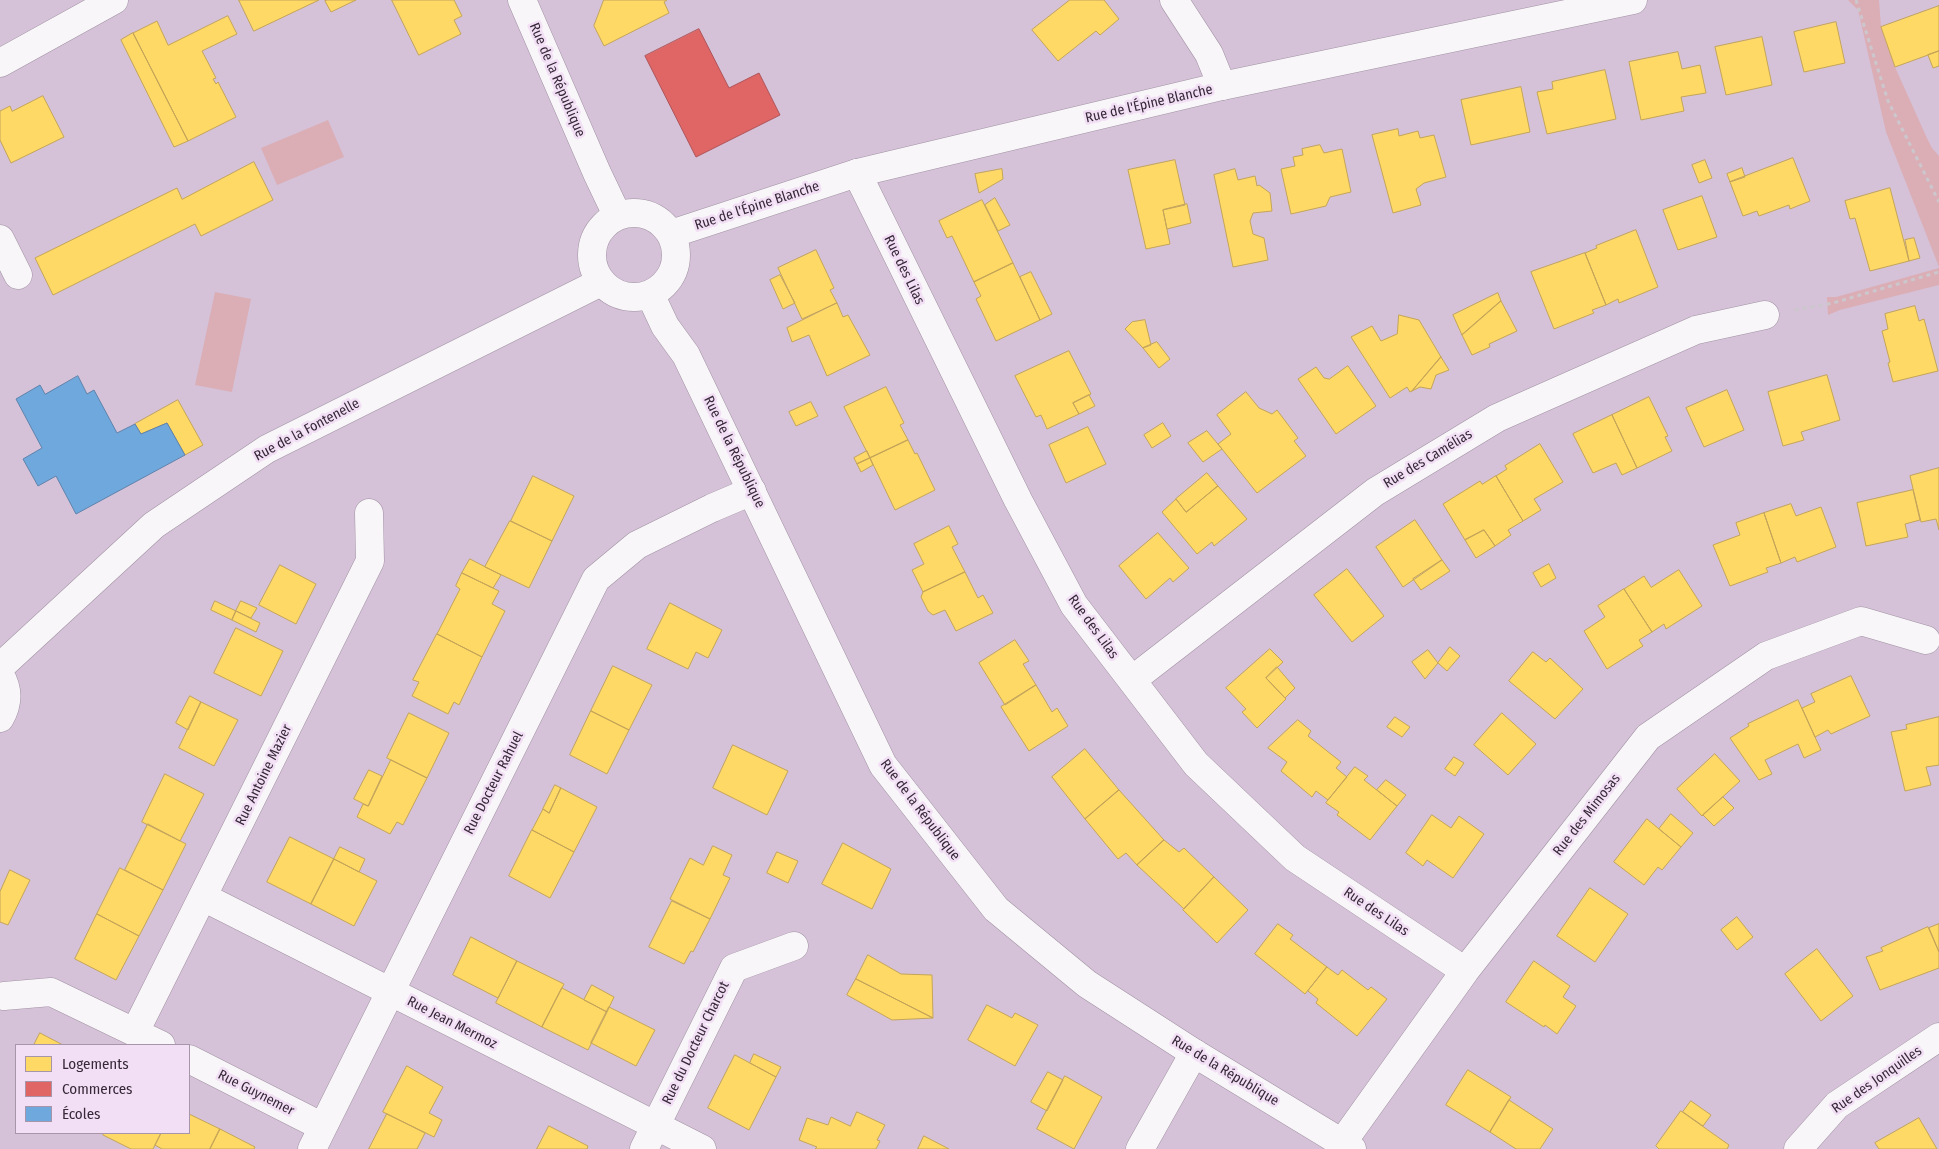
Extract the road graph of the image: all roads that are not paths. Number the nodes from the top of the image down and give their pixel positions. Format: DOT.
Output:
graph roads {
  1 [pos="114,0"];
  2 [pos="522,0"];
  3 [pos="1174,0"];
  4 [pos="1633,0"];
  5 [pos="0,63"];
  6 [pos="1222,86"];
  7 [pos="857,173"];
  8 [pos="617,215"];
  9 [pos="671,234"];
  10 [pos="0,239"];
  11 [pos="18,275"];
  12 [pos="601,282"];
  13 [pos="650,294"];
  14 [pos="1765,315"];
  15 [pos="752,491"];
  16 [pos="368,513"];
  17 [pos="1926,640"];
  18 [pos="0,667"];
  19 [pos="0,675"];
  20 [pos="1132,680"];
  21 [pos="0,718"];
  22 [pos="203,897"];
  23 [pos="794,946"];
  24 [pos="1465,971"];
  25 [pos="389,992"];
  26 [pos="4,996"];
  27 [pos="135,1032"];
  28 [pos="1939,1037"];
  29 [pos="159,1044"];
  30 [pos="1194,1053"];
  31 [pos="190,1060"];
  32 [pos="650,1137"];
  33 [pos="317,1138"];
  34 [pos="1347,1146"];
  35 [pos="702,1149"];
  36 [pos="1140,1149"];
  37 [pos="1798,1149"];
  1 -- 5 [label="street"];
  2 -- 8 [label="street, Rue de la République"];
  3 -- 6 [label="street"];
  4 -- 6 [label="street, Rue de l'Épine Blanche"];
  6 -- 7 [label="street, Rue de l'Épine Blanche"];
  7 -- 9 [label="street, Rue de l'Épine Blanche"];
  7 -- 20 [label="street, Rue des Lilas"];
  8 -- 9 [label="street"];
  8 -- 12 [label="street"];
  9 -- 13 [label="street"];
  10 -- 11 [label="street"];
  12 -- 13 [label="street"];
  12 -- 18 [label="street, Rue de la Fontenelle"];
  13 -- 15 [label="street, Rue de la République"];
  14 -- 20 [label="street, Rue des Camélias"];
  15 -- 25 [label="street, Rue Docteur Rahuel"];
  15 -- 30 [label="street, Rue de la République"];
  16 -- 22 [label="street, Rue Antoine Mazier"];
  17 -- 24 [label="street, Rue des Mimosas"];
  19 -- 21 [label="street"];
  20 -- 24 [label="street, Rue des Lilas"];
  22 -- 25 [label="street, Rue Jean Mermoz"];
  22 -- 27 [label="street, Rue Antoine Mazier"];
  23 -- 32 [label="street, Rue du Docteur Charcot"];
  24 -- 34 [label="street, Rue des Mimosas"];
  25 -- 32 [label="street, Rue Jean Mermoz"];
  25 -- 33 [label="street, Rue Docteur Rahuel"];
  26 -- 27 [label="street"];
  27 -- 29 [label="street"];
  28 -- 37 [label="street, Rue des Jonquilles"];
  30 -- 34 [label="street, Rue de la République"];
  30 -- 36 [label="street"];
  31 -- 33 [label="street, Rue Guynemer"];
  32 -- 35 [label="street, Rue Jean Mermoz"];
}
